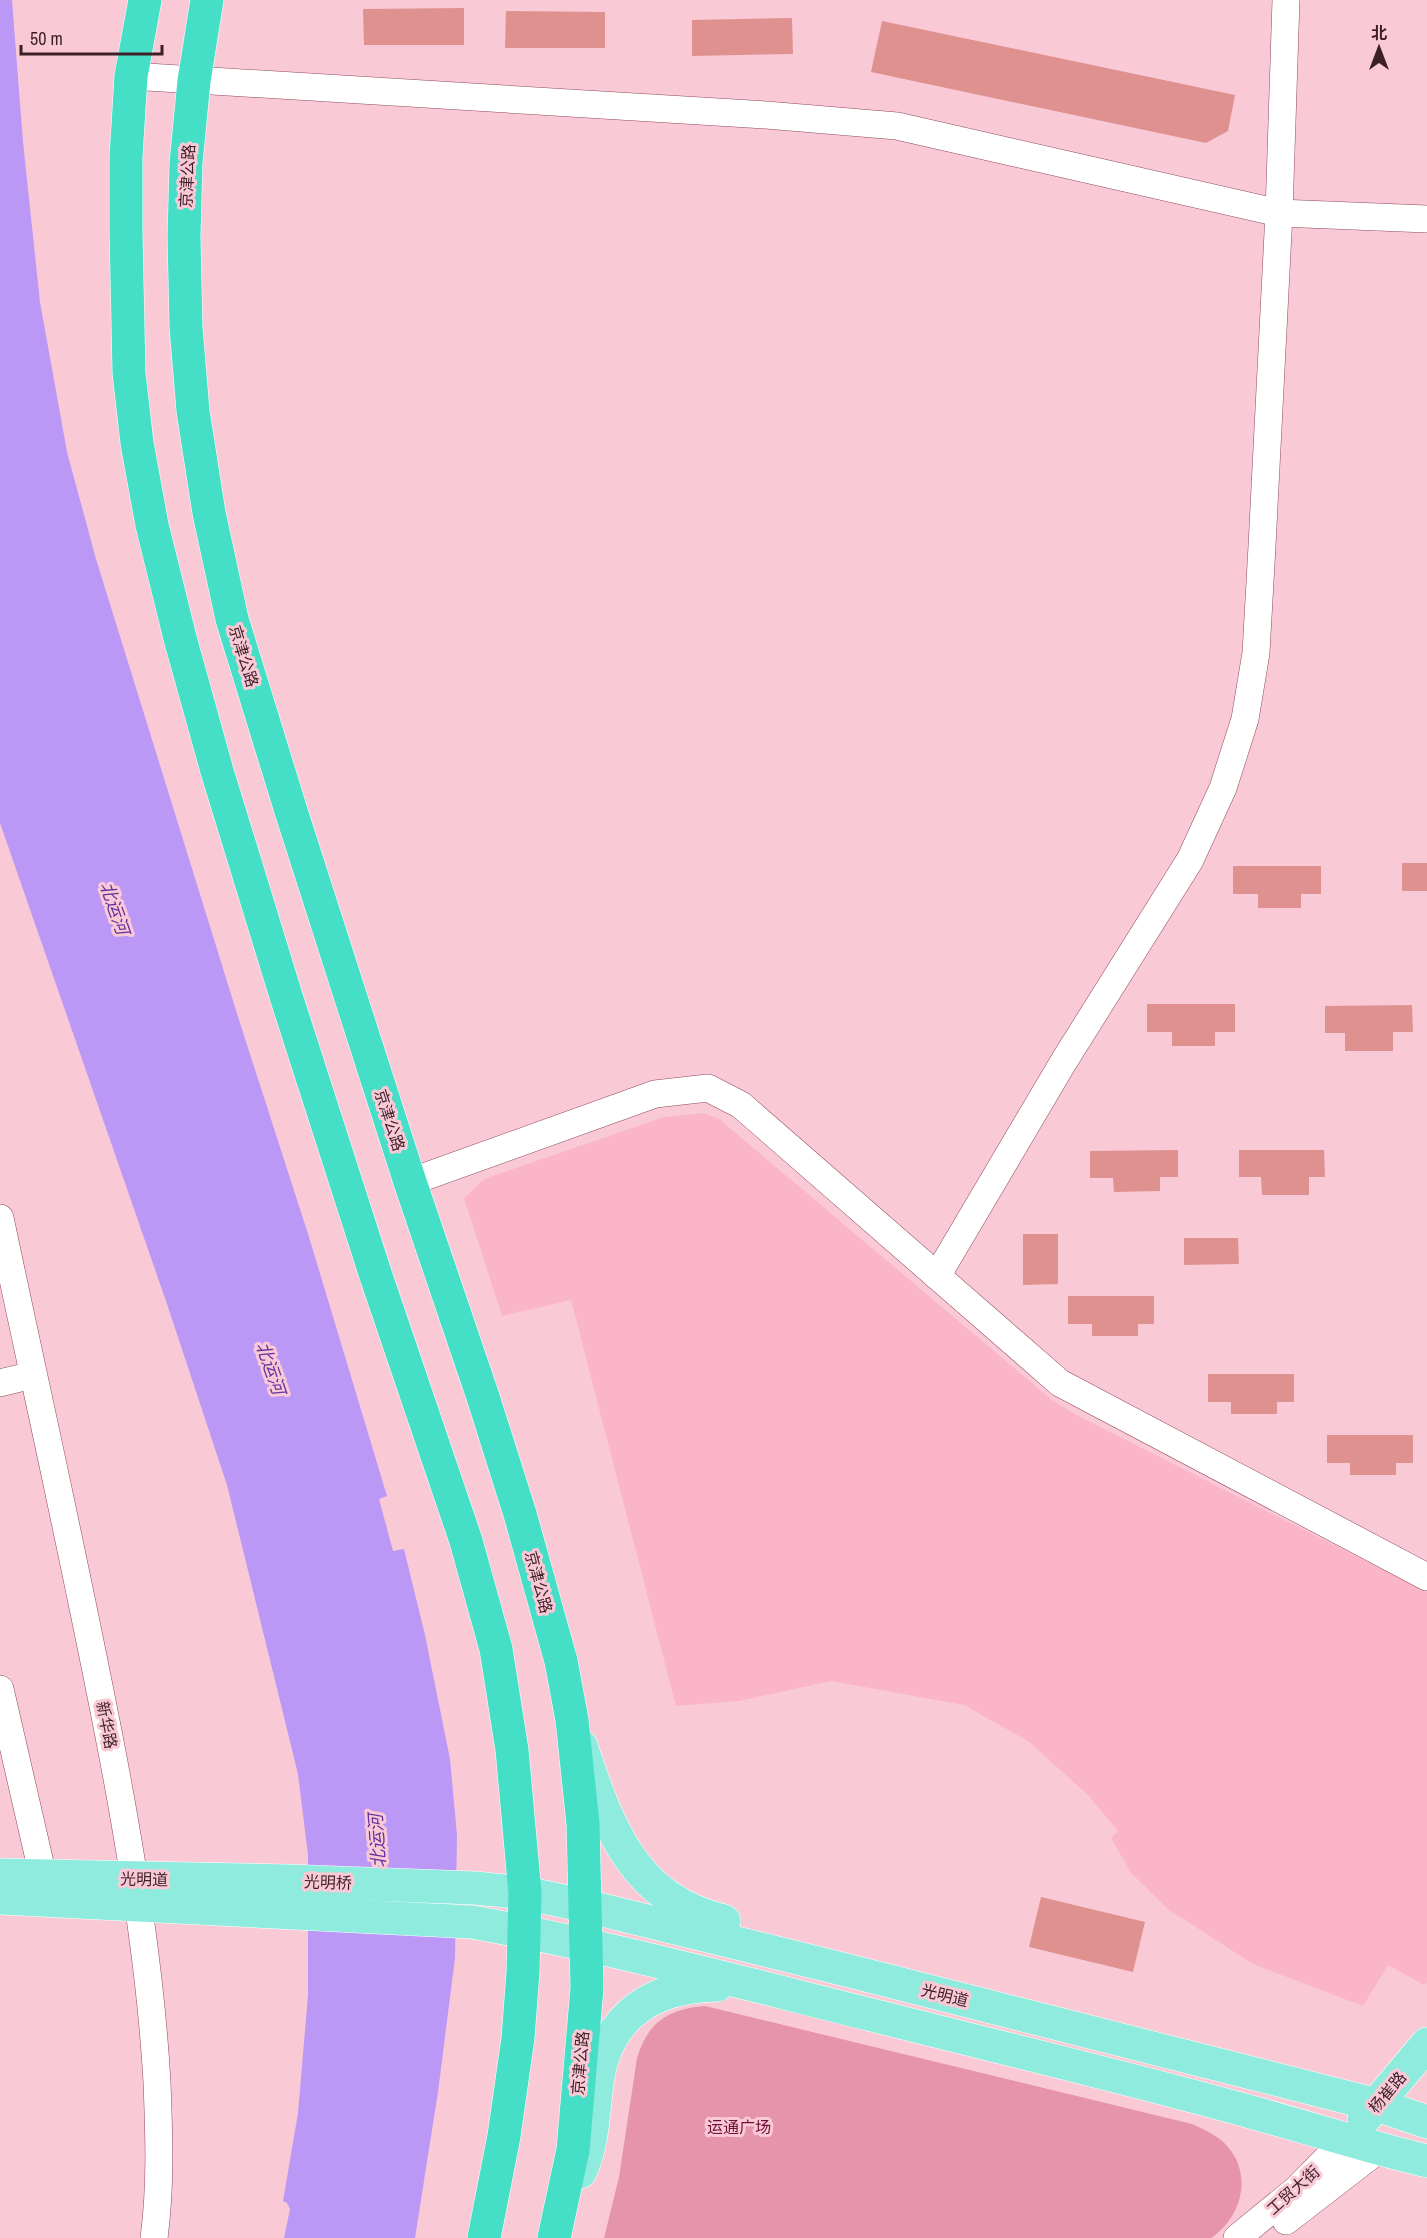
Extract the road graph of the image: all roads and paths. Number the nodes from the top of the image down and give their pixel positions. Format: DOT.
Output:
graph roads {
  1 [pos="145,0"];
  2 [pos="207,0"];
  3 [pos="1286,0"];
  4 [pos="131,76"];
  5 [pos="194,81"];
  6 [pos="1279,213"];
  7 [pos="1427,219"];
  8 [pos="410,1182"];
  9 [pos="0,1218"];
  10 [pos="937,1276"];
  11 [pos="0,1281"];
  12 [pos="18,1379"];
  13 [pos="1427,1577"];
  14 [pos="0,1689"];
  15 [pos="572,1720"];
  16 [pos="0,1875"];
  17 [pos="43,1876"];
  18 [pos="289,1881"];
  19 [pos="475,1888"];
  20 [pos="132,1892"];
  21 [pos="525,1893"];
  22 [pos="0,1898"];
  23 [pos="586,1906"];
  24 [pos="287,1913"];
  25 [pos="524,1931"];
  26 [pos="587,1945"];
  27 [pos="850,1971"];
  28 [pos="749,1984"];
  29 [pos="1427,2044"];
  30 [pos="1377,2105"];
  31 [pos="1422,2112"];
  32 [pos="1346,2139"];
  33 [pos="1378,2150"];
  34 [pos="1427,2161"];
  35 [pos="562,2205"];
  36 [pos="144,2238"];
  37 [pos="154,2238"];
  38 [pos="484,2238"];
  39 [pos="554,2238"];
  40 [pos="1237,2238"];
  41 [pos="1264,2238"];
  1 -- 4 [label="highway"];
  2 -- 5 [label="highway, 京津公路"];
  3 -- 6 [label="street"];
  4 -- 5 [label="street"];
  4 -- 21 [label="highway"];
  5 -- 6 [label="street"];
  5 -- 8 [label="highway, 京津公路"];
  6 -- 7 [label="street"];
  6 -- 10 [label="street"];
  8 -- 10 [label="street"];
  8 -- 15 [label="highway, 京津公路"];
  9 -- 12 [label="street, 新华路"];
  10 -- 13 [label="street"];
  11 -- 12 [label="street, 新华路"];
  12 -- 20 [label="street, 新华路"];
  14 -- 17 [label="street"];
  15 -- 23 [label="highway, 京津公路"];
  15 -- 27 [label="main road"];
  16 -- 17 [label="main road, 光明道"];
  17 -- 20 [label="main road, 光明道"];
  18 -- 19 [label="main road, 光明桥"];
  18 -- 20 [label="main road, 光明道"];
  19 -- 21 [label="main road, 光明道"];
  20 -- 22 [label="main road, 光明道"];
  20 -- 24 [label="main road, 光明道"];
  20 -- 36 [label="street, 新华路"];
  20 -- 37 [label="street, 新华路"];
  21 -- 23 [label="main road, 光明道"];
  21 -- 25 [label="highway"];
  23 -- 26 [label="highway, 京津公路"];
  23 -- 27 [label="main road, 光明道"];
  24 -- 25 [label="main road, 光明桥"];
  25 -- 26 [label="main road"];
  25 -- 38 [label="highway"];
  26 -- 28 [label="main road"];
  26 -- 35 [label="highway, 京津公路"];
  27 -- 30 [label="main road, 光明道"];
  28 -- 32 [label="main road"];
  28 -- 35 [label="main road"];
  29 -- 30 [label="main road, 杨崔路"];
  30 -- 31 [label="main road, 光明道"];
  30 -- 32 [label="main road, 杨崔路"];
  31 -- 33 [label="main road, 杨崔路"];
  32 -- 33 [label="main road"];
  32 -- 40 [label="street, 工贸大街"];
  33 -- 34 [label="main road"];
  33 -- 41 [label="street, 工贸大街"];
  35 -- 39 [label="highway, 京津公路"];
}
